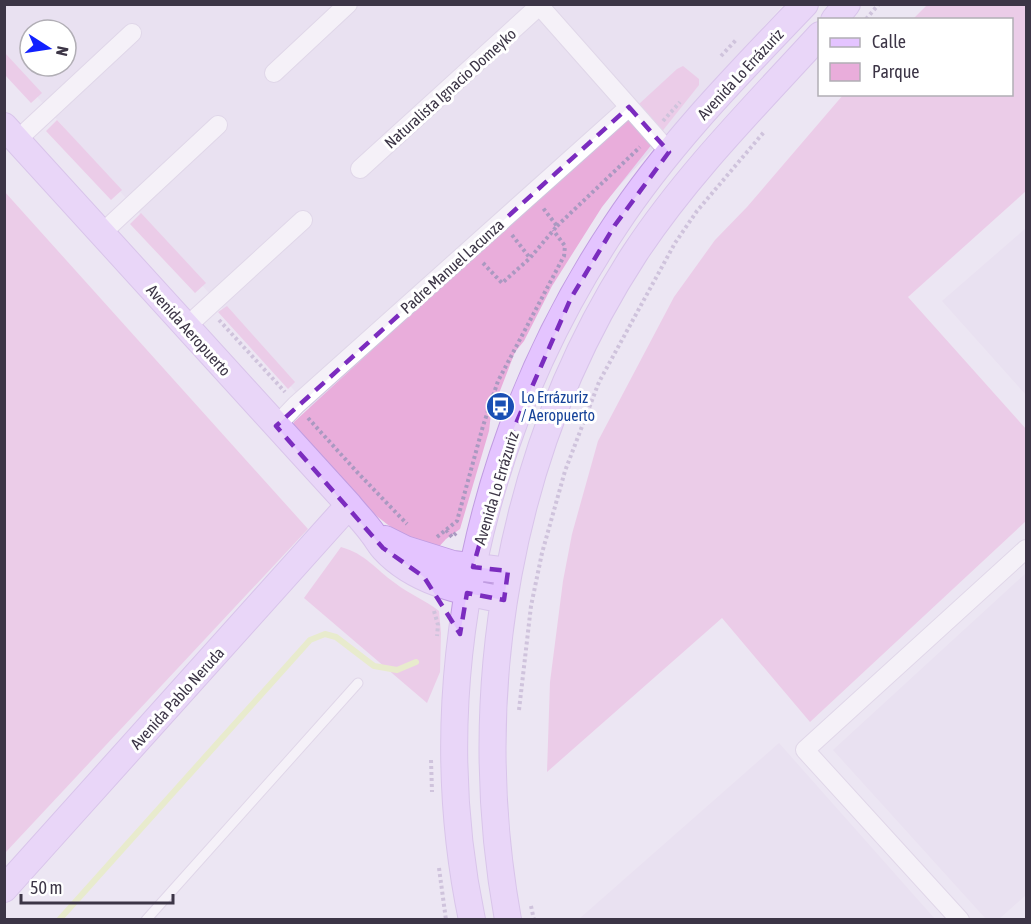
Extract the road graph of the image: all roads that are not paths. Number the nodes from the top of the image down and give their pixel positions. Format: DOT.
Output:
graph roads {
  1 [pos="348,4"];
  2 [pos="805,4"];
  3 [pos="847,4"];
  4 [pos="539,5"];
  5 [pos="836,18"];
  6 [pos="132,33"];
  7 [pos="818,36"];
  8 [pos="274,73"];
  9 [pos="629,107"];
  10 [pos="218,125"];
  11 [pos="11,133"];
  12 [pos="669,152"];
  13 [pos="360,169"];
  14 [pos="303,220"];
  15 [pos="102,233"];
  16 [pos="186,327"];
  17 [pos="276,426"];
  18 [pos="349,505"];
  19 [pos="374,534"];
  20 [pos="1026,549"];
  21 [pos="472,567"];
  22 [pos="508,571"];
  23 [pos="424,577"];
  24 [pos="467,593"];
  25 [pos="504,600"];
  26 [pos="460,634"];
  27 [pos="358,683"];
  28 [pos="4,889"];
  29 [pos="146,920"];
  30 [pos="472,920"];
  31 [pos="508,920"];
  32 [pos="960,920"];
  1 -- 8 [label="street"];
  2 -- 12 [label="main road, Avenida Lo Errázuriz"];
  3 -- 5 [label="main road"];
  4 -- 9 [label="street"];
  4 -- 13 [label="street, Naturalista Ignacio Domeyko"];
  6 -- 11 [label="street"];
  7 -- 22 [label="main road, Avenida Lo Errázuriz"];
  9 -- 12 [label="street"];
  9 -- 17 [label="street, Padre Manuel Lacunza"];
  10 -- 15 [label="street"];
  11 -- 15 [label="main road, Avenida Aeropuerto"];
  12 -- 21 [label="main road, Avenida Lo Errázuriz"];
  14 -- 16 [label="street"];
  15 -- 16 [label="main road, Avenida Aeropuerto"];
  16 -- 17 [label="main road, Avenida Aeropuerto"];
  17 -- 18 [label="main road, Avenida Aeropuerto"];
  18 -- 19 [label="main road, Avenida Aeropuerto"];
  18 -- 28 [label="main road, Avenida Pablo Neruda"];
  19 -- 21 [label="main road, Avenida Aeropuerto"];
  19 -- 23 [label="main road, Avenida Aeropuerto"];
  20 -- 32 [label="street"];
  21 -- 22 [label="main road, Avenida Aeropuerto"];
  21 -- 24 [label="main road, Avenida Lo Errázuriz"];
  22 -- 25 [label="main road, Avenida Lo Errázuriz"];
  23 -- 24 [label="main road, Avenida Aeropuerto"];
  23 -- 26 [label="main road"];
  24 -- 25 [label="main road, Avenida Aeropuerto"];
  24 -- 26 [label="main road, Avenida Lo Errázuriz"];
  25 -- 31 [label="main road, Avenida Lo Errázuriz"];
  26 -- 30 [label="main road, Avenida Lo Errázuriz"];
  27 -- 29 [label="lane"];
}
